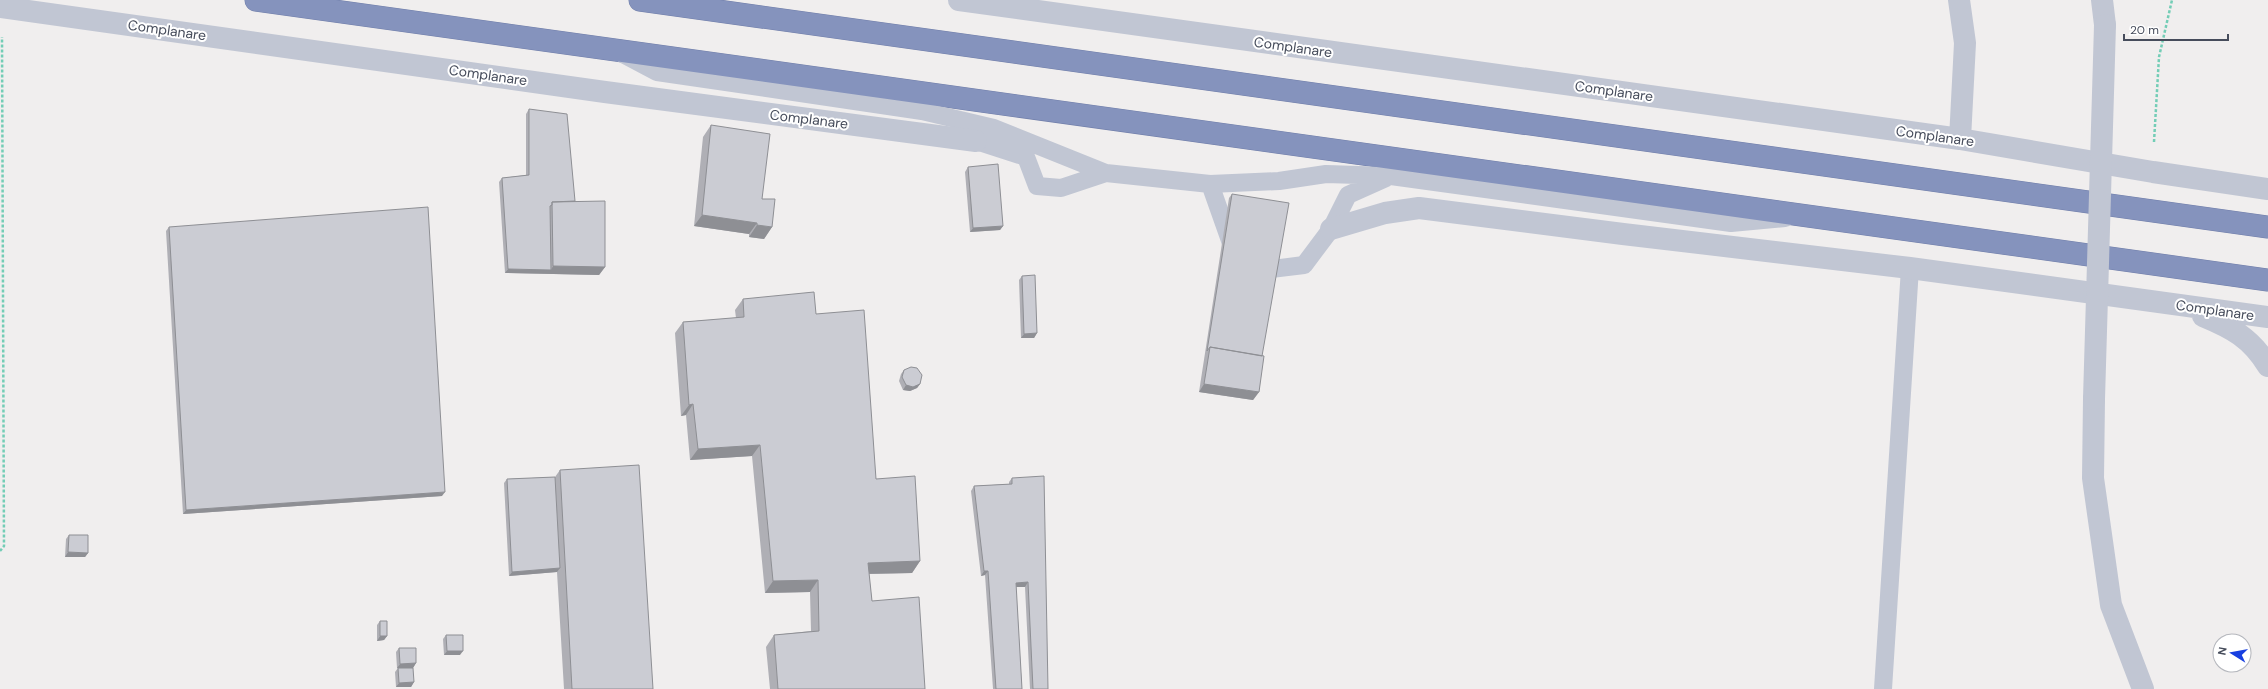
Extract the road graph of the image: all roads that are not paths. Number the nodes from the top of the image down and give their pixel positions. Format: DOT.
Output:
graph roads {
  1 [pos="256,0"];
  2 [pos="640,0"];
  3 [pos="959,0"];
  4 [pos="1959,0"];
  5 [pos="2102,0"];
  6 [pos="1,7"];
  7 [pos="618,51"];
  8 [pos="1960,139"];
  9 [pos="976,141"];
  10 [pos="1106,173"];
  11 [pos="1391,176"];
  12 [pos="1210,184"];
  13 [pos="2268,189"];
  14 [pos="1809,216"];
  15 [pos="2268,227"];
  16 [pos="1331,229"];
  17 [pos="1910,268"];
  18 [pos="2268,280"];
  19 [pos="2172,304"];
  20 [pos="2268,317"];
  21 [pos="2268,366"];
  22 [pos="1883,689"];
  23 [pos="2142,689"];
  1 -- 7 [label="highway"];
  2 -- 15 [label="highway"];
  3 -- 8 [label="street, Complanare"];
  4 -- 8 [label="street"];
  5 -- 23 [label="street, bridge"];
  6 -- 9 [label="street, Complanare"];
  7 -- 10 [label="lane"];
  7 -- 14 [label="highway"];
  8 -- 13 [label="street, Complanare"];
  9 -- 10 [label="lane"];
  10 -- 12 [label="lane"];
  11 -- 12 [label="lane"];
  11 -- 14 [label="lane"];
  11 -- 16 [label="lane"];
  12 -- 16 [label="lane"];
  14 -- 18 [label="highway"];
  16 -- 17 [label="street, Complanare"];
  17 -- 19 [label="street, Complanare"];
  17 -- 22 [label="lane"];
  19 -- 20 [label="street, Complanare"];
  19 -- 21 [label="street"];
}
